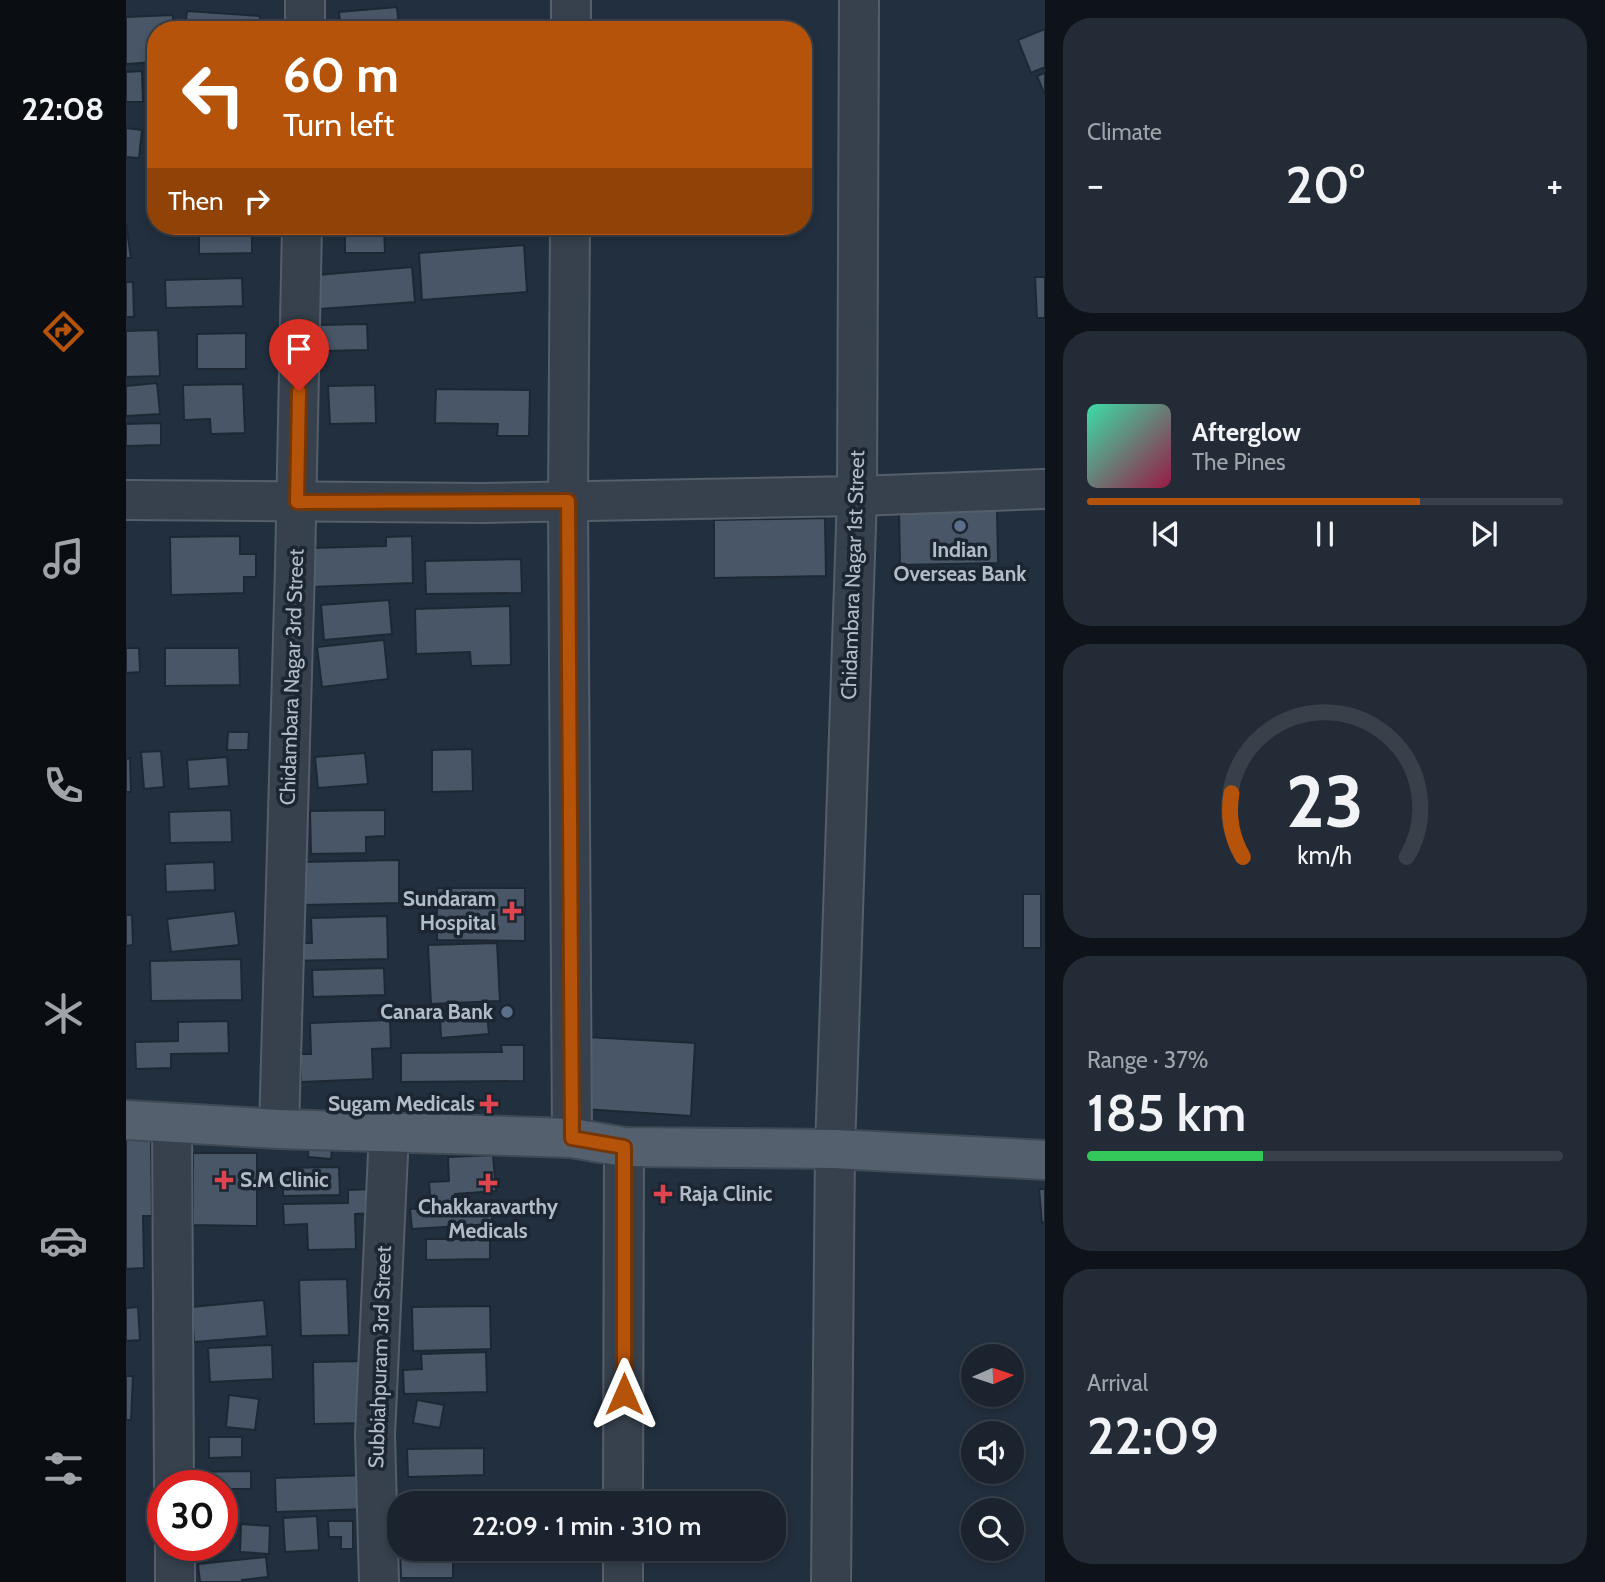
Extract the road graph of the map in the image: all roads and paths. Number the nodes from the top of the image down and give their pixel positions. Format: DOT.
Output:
graph roads {
  1 [pos="306,0"];
  2 [pos="571,0"];
  3 [pos="859,0"];
  4 [pos="305,21"];
  5 [pos="571,21"];
  6 [pos="302,235"];
  7 [pos="570,235"];
  8 [pos="1045,489"];
  9 [pos="857,496"];
  10 [pos="126,500"];
  11 [pos="568,501"];
  12 [pos="297,502"];
  13 [pos="126,1120"];
  14 [pos="172,1123"];
  15 [pos="279,1129"];
  16 [pos="389,1132"];
  17 [pos="572,1138"];
  18 [pos="624,1147"];
  19 [pos="835,1149"];
  20 [pos="1045,1160"];
  21 [pos="174,1470"];
  22 [pos="623,1491"];
  23 [pos="175,1561"];
  24 [pos="623,1561"];
  25 [pos="175,1582"];
  26 [pos="379,1582"];
  27 [pos="623,1582"];
  28 [pos="831,1582"];
  1 -- 4 [label="street"];
  2 -- 5 [label="street"];
  3 -- 9 [label="street, Chidambara Nagar 1st Street"];
  6 -- 12 [label="street, Chidambara Nagar 3rd Street"];
  7 -- 11 [label="street"];
  8 -- 9 [label="street"];
  9 -- 11 [label="street"];
  9 -- 19 [label="street, Chidambara Nagar 1st Street"];
  10 -- 12 [label="street"];
  11 -- 12 [label="street"];
  11 -- 17 [label="street"];
  12 -- 15 [label="street, Chidambara Nagar 3rd Street"];
  13 -- 14 [label="main road"];
  14 -- 15 [label="main road"];
  14 -- 21 [label="street"];
  15 -- 16 [label="main road"];
  16 -- 17 [label="main road"];
  16 -- 26 [label="street, Subbiahpuram 3rd Street"];
  17 -- 18 [label="main road"];
  18 -- 19 [label="main road"];
  18 -- 22 [label="street"];
  19 -- 20 [label="main road"];
  19 -- 28 [label="street, Chidambara Nagar 1st Street"];
  23 -- 25 [label="street"];
  24 -- 27 [label="street"];
}
